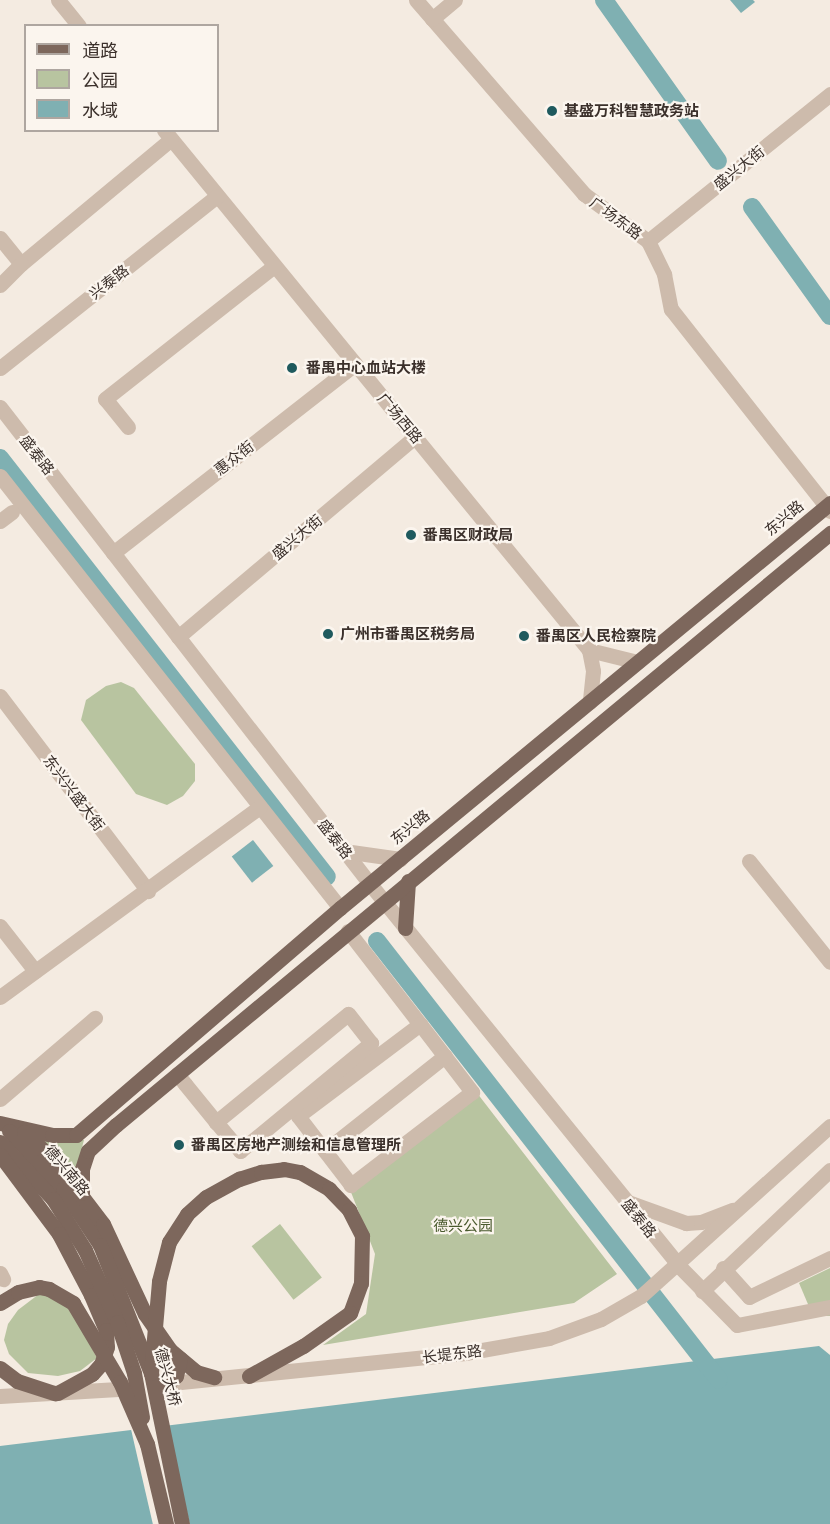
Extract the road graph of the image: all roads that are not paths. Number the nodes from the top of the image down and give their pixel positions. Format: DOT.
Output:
graph roads {
  1 [pos="58,0"];
  2 [pos="416,0"];
  3 [pos="455,0"];
  4 [pos="432,19"];
  5 [pos="77,24"];
  6 [pos="830,94"];
  7 [pos="167,135"];
  8 [pos="217,196"];
  9 [pos="0,238"];
  10 [pos="648,241"];
  11 [pos="21,264"];
  12 [pos="274,266"];
  13 [pos="0,285"];
  14 [pos="355,364"];
  15 [pos="0,368"];
  16 [pos="0,407"];
  17 [pos="128,427"];
  18 [pos="416,436"];
  19 [pos="0,476"];
  20 [pos="829,507"];
  21 [pos="830,533"];
  22 [pos="113,553"];
  23 [pos="178,637"];
  24 [pos="589,650"];
  25 [pos="638,662"];
  26 [pos="0,696"];
  27 [pos="590,702"];
  28 [pos="260,807"];
  29 [pos="436,829"];
  30 [pos="450,846"];
  31 [pos="344,851"];
  32 [pos="400,859"];
  33 [pos="749,861"];
  34 [pos="408,881"];
  35 [pos="369,884"];
  36 [pos="148,891"];
  37 [pos="383,901"];
  38 [pos="340,908"];
  39 [pos="0,926"];
  40 [pos="405,928"];
  41 [pos="348,931"];
  42 [pos="303,940"];
  43 [pos="317,957"];
  44 [pos="830,962"];
  45 [pos="35,971"];
  46 [pos="0,997"];
  47 [pos="95,1018"];
  48 [pos="420,1024"];
  49 [pos="445,1056"];
  50 [pos="177,1074"];
  51 [pos="0,1099"];
  52 [pos="0,1122"];
  53 [pos="216,1122"];
  54 [pos="830,1126"];
  55 [pos="17,1128"];
  56 [pos="0,1142"];
  57 [pos="325,1151"];
  58 [pos="0,1155"];
  59 [pos="830,1170"];
  60 [pos="82,1193"];
  61 [pos="625,1200"];
  62 [pos="741,1206"];
  63 [pos="93,1247"];
  64 [pos="830,1258"];
  65 [pos="723,1268"];
  66 [pos="674,1269"];
  67 [pos="702,1291"];
  68 [pos="0,1303"];
  69 [pos="830,1307"];
  70 [pos="144,1312"];
  71 [pos="106,1330"];
  72 [pos="180,1358"];
  73 [pos="0,1368"];
  74 [pos="151,1373"];
  75 [pos="249,1376"];
  76 [pos="214,1377"];
  77 [pos="167,1384"];
  78 [pos="56,1393"];
  79 [pos="0,1396"];
  80 [pos="147,1444"];
  81 [pos="166,1524"];
  82 [pos="182,1524"];
  1 -- 5 [label="street"];
  2 -- 4 [label="street, 广场东路"];
  3 -- 4 [label="street"];
  4 -- 10 [label="street, 广场东路"];
  6 -- 10 [label="street, 盛兴大街"];
  7 -- 8 [label="street, 广场西路"];
  7 -- 11 [label="street"];
  8 -- 12 [label="street, 广场西路"];
  8 -- 15 [label="street, 兴泰路"];
  9 -- 11 [label="street"];
  10 -- 20 [label="street, 广场东路"];
  11 -- 13 [label="street"];
  12 -- 14 [label="street, 广场西路"];
  12 -- 17 [label="street"];
  14 -- 18 [label="street, 广场西路"];
  14 -- 22 [label="street, 惠众街"];
  16 -- 22 [label="street, 盛泰路"];
  18 -- 23 [label="street, 盛兴大街"];
  18 -- 24 [label="street, 广场西路"];
  19 -- 28 [label="street"];
  20 -- 25 [label="main road, 东兴路"];
  21 -- 30 [label="main road"];
  22 -- 23 [label="street, 盛泰路"];
  23 -- 31 [label="street, 盛泰路"];
  24 -- 25 [label="street"];
  24 -- 27 [label="street"];
  25 -- 27 [label="main road, 东兴路"];
  26 -- 36 [label="street, 东兴兴盛大街"];
  27 -- 29 [label="main road, 东兴路"];
  28 -- 36 [label="street"];
  28 -- 38 [label="street"];
  29 -- 30 [label="main road"];
  29 -- 32 [label="main road, 东兴路"];
  30 -- 34 [label="main road"];
  31 -- 32 [label="street"];
  31 -- 35 [label="street, 盛泰路"];
  32 -- 35 [label="main road, 东兴路"];
  33 -- 44 [label="street"];
  34 -- 37 [label="main road"];
  34 -- 40 [label="main road"];
  35 -- 37 [label="street, 盛泰路"];
  35 -- 38 [label="main road, 东兴路"];
  36 -- 45 [label="street"];
  37 -- 40 [label="street, 盛泰路"];
  37 -- 41 [label="main road"];
  38 -- 42 [label="main road, 东兴路"];
  39 -- 45 [label="street"];
  40 -- 61 [label="street, 盛泰路"];
  41 -- 43 [label="main road"];
  41 -- 48 [label="street"];
  42 -- 43 [label="main road"];
  42 -- 55 [label="main road, 东兴路"];
  43 -- 50 [label="main road"];
  45 -- 46 [label="street"];
  47 -- 51 [label="street"];
  48 -- 49 [label="street"];
  48 -- 57 [label="street"];
  49 -- 57 [label="street"];
  49 -- 57 [label="street"];
  50 -- 53 [label="street"];
  50 -- 60 [label="main road"];
  52 -- 55 [label="main road, 东兴路"];
  52 -- 63 [label="main road, 德兴南路"];
  53 -- 53 [label="street"];
  54 -- 62 [label="street, 长堤东路"];
  55 -- 60 [label="main road"];
  56 -- 63 [label="main road, 德兴南路"];
  58 -- 71 [label="main road"];
  59 -- 65 [label="street"];
  60 -- 70 [label="main road"];
  61 -- 62 [label="street"];
  61 -- 66 [label="street, 盛泰路"];
  62 -- 66 [label="street, 长堤东路"];
  63 -- 74 [label="main road, 德兴大桥, bridge"];
  63 -- 80 [label="main road, bridge"];
  64 -- 65 [label="street"];
  65 -- 67 [label="street"];
  66 -- 67 [label="street, 盛泰路"];
  66 -- 75 [label="street, 长堤东路"];
  67 -- 69 [label="street, 盛泰路"];
  68 -- 80 [label="main road, bridge"];
  70 -- 71 [label="main road"];
  70 -- 72 [label="main road"];
  71 -- 78 [label="main road"];
  72 -- 76 [label="main road"];
  72 -- 77 [label="main road"];
  73 -- 78 [label="main road"];
  74 -- 75 [label="main road, bridge"];
  74 -- 82 [label="main road, 德兴大桥, bridge"];
  75 -- 76 [label="street, 长堤东路"];
  76 -- 77 [label="street, 长堤东路"];
  77 -- 78 [label="street, 长堤东路"];
  78 -- 79 [label="street, 长堤东路"];
  80 -- 81 [label="main road"];
}
